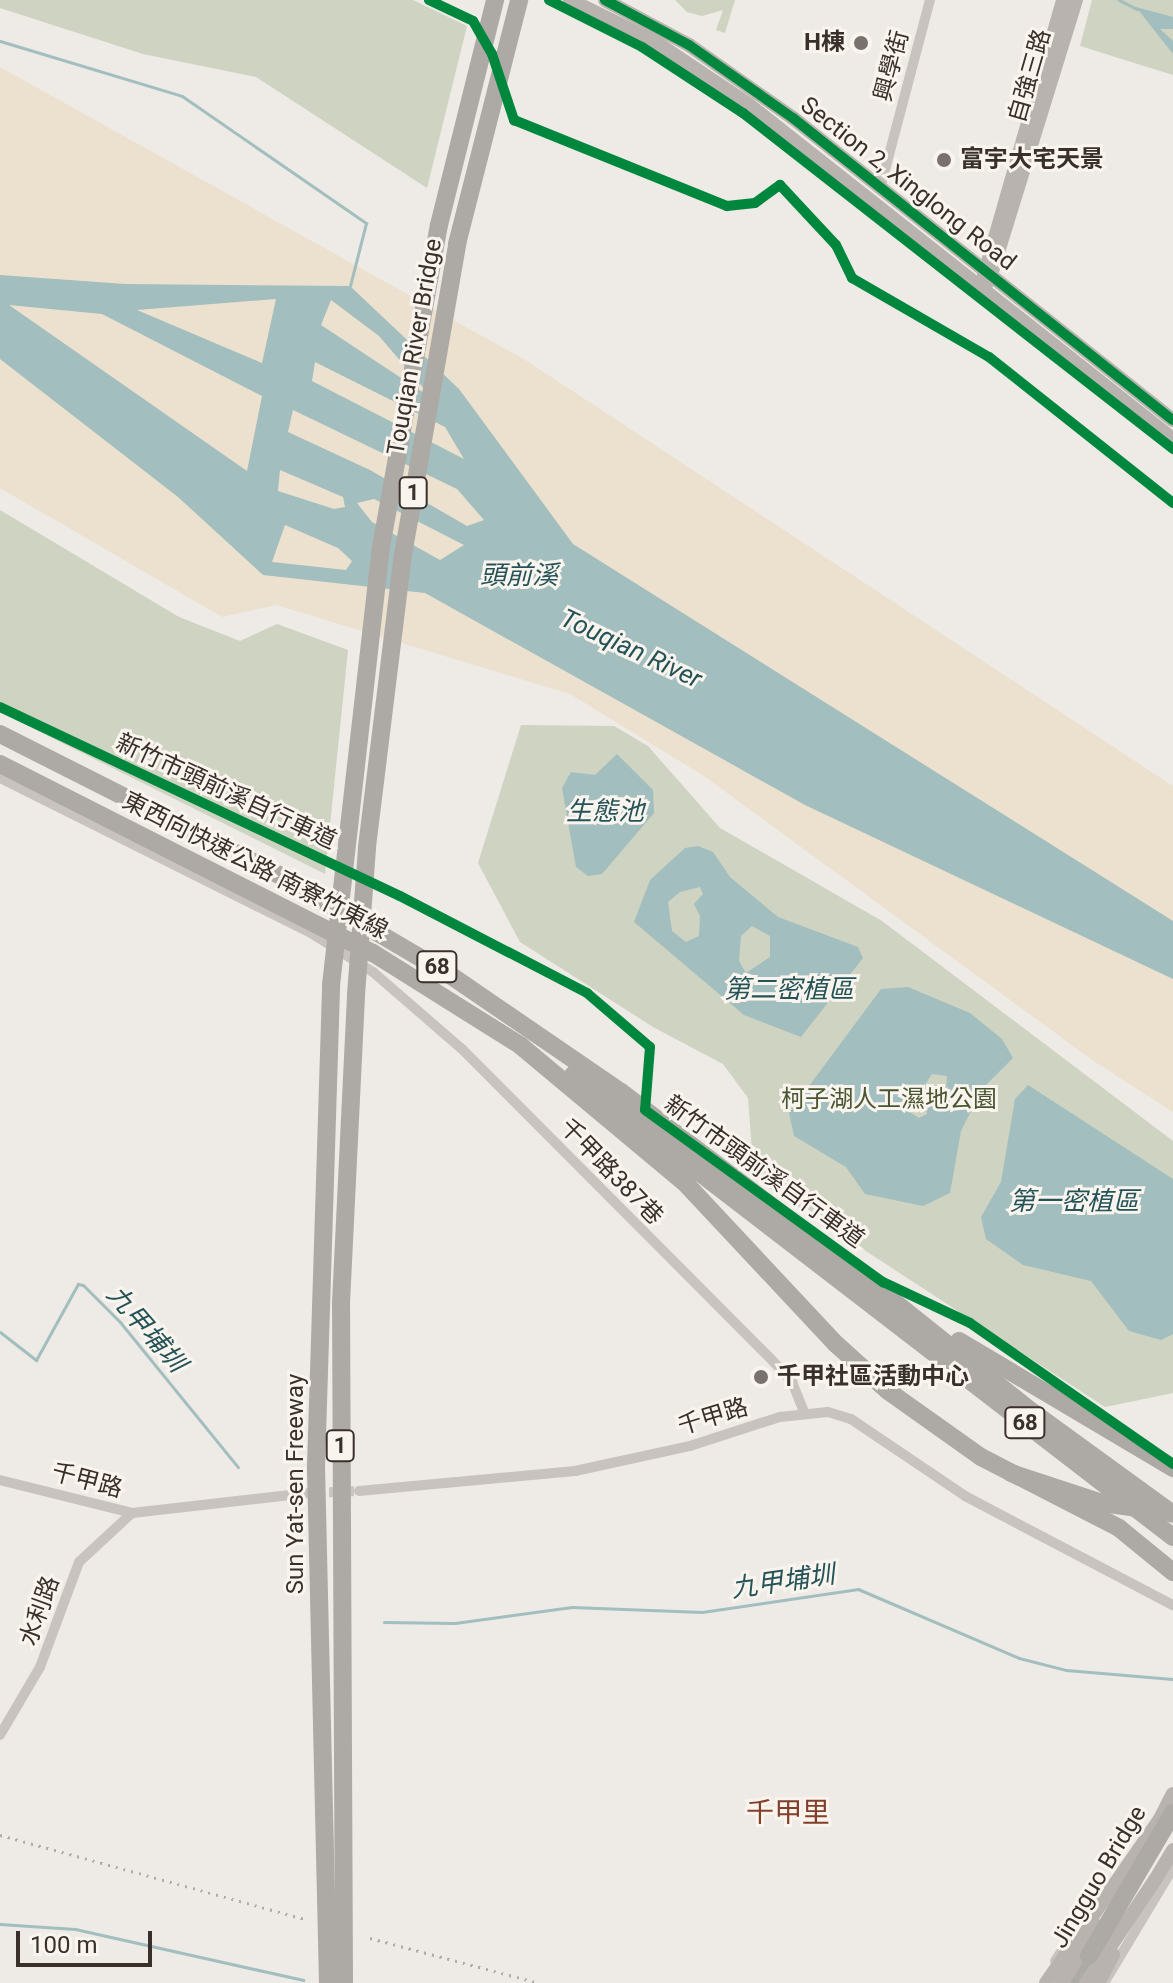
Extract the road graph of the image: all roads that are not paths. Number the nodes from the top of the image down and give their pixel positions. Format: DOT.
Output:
graph roads {
  1 [pos="495,0"];
  2 [pos="519,0"];
  3 [pos="570,0"];
  4 [pos="605,0"];
  5 [pos="930,0"];
  6 [pos="1062,0"];
  7 [pos="1076,0"];
  8 [pos="880,189"];
  9 [pos="987,279"];
  10 [pos="1173,420"];
  11 [pos="1173,439"];
  12 [pos="0,734"];
  13 [pos="0,764"];
  14 [pos="0,778"];
  15 [pos="331,985"];
  16 [pos="356,995"];
  17 [pos="521,1046"];
  18 [pos="838,1257"];
  19 [pos="880,1303"];
  20 [pos="804,1412"];
  21 [pos="1096,1419"];
  22 [pos="1173,1468"];
  23 [pos="1011,1473"];
  24 [pos="1173,1478"];
  25 [pos="0,1480"];
  26 [pos="359,1491"];
  27 [pos="308,1493"];
  28 [pos="132,1513"];
  29 [pos="1173,1514"];
  30 [pos="1173,1537"];
  31 [pos="1173,1572"];
  32 [pos="1173,1605"];
  33 [pos="0,1735"];
  34 [pos="1173,1794"];
  35 [pos="1173,1804"];
  36 [pos="1166,1816"];
  37 [pos="323,1828"];
  38 [pos="1173,1850"];
  39 [pos="1173,1868"];
  40 [pos="1113,1880"];
  41 [pos="1155,1880"];
  42 [pos="346,1898"];
  43 [pos="1152,1906"];
  44 [pos="1091,1907"];
  45 [pos="1138,1932"];
  46 [pos="1132,1943"];
  47 [pos="317,1983"];
  48 [pos="328,1983"];
  49 [pos="344,1983"];
  50 [pos="353,1983"];
  51 [pos="1044,1983"];
  52 [pos="1055,1983"];
  53 [pos="1062,1983"];
  54 [pos="1072,1983"];
  55 [pos="1086,1983"];
  56 [pos="1095,1983"];
  57 [pos="1104,1983"];
  1 -- 15 [label="highway, Touqian River Bridge / 1, bridge"];
  2 -- 16 [label="highway, Touqian River Bridge / 1, bridge"];
  3 -- 9 [label="street, Section 2, Xinglong Road"];
  4 -- 8 [label="street, Section 2, Xinglong Road"];
  5 -- 8 [label="street, 興學街"];
  6 -- 9 [label="street, 自強三路"];
  7 -- 9 [label="street, 自強三路"];
  8 -- 9 [label="street, Section 2, Xinglong Road"];
  9 -- 10 [label="street, Section 2, Xinglong Road"];
  9 -- 11 [label="street, Section 2, Xinglong Road"];
  12 -- 18 [label="highway, 東西向快速公路 南寮竹東線 / 68, bridge"];
  13 -- 17 [label="highway, 東西向快速公路 南寮竹東線 / 68, bridge"];
  14 -- 20 [label="street, 千甲路387巷"];
  15 -- 37 [label="highway, Sun Yat-sen Freeway / 1"];
  16 -- 42 [label="highway, Sun Yat-sen Freeway / 1"];
  17 -- 19 [label="highway, 東西向快速公路 南寮竹東線 / 68"];
  17 -- 23 [label="highway"];
  18 -- 19 [label="highway, 東西向快速公路 南寮竹東線 / 68"];
  18 -- 21 [label="highway"];
  19 -- 29 [label="highway, 東西向快速公路 南寮竹東線 / 68"];
  19 -- 30 [label="highway, 東西向快速公路 南寮竹東線 / 68"];
  20 -- 26 [label="street, 千甲路"];
  20 -- 32 [label="street, 千甲路"];
  21 -- 22 [label="highway"];
  21 -- 24 [label="highway"];
  23 -- 29 [label="highway, bridge"];
  23 -- 31 [label="highway, bridge"];
  25 -- 28 [label="street, 千甲路"];
  27 -- 28 [label="street, 千甲路"];
  28 -- 33 [label="street, 水利路"];
  34 -- 36 [label="street, Jingguo Bridge"];
  35 -- 40 [label="street"];
  36 -- 51 [label="street, bridge"];
  36 -- 53 [label="street, Jingguo Bridge, bridge"];
  36 -- 54 [label="highway, bridge"];
  37 -- 47 [label="highway"];
  37 -- 48 [label="highway, Sun Yat-sen Freeway / 1"];
  38 -- 41 [label="street, Jingguo Bridge"];
  39 -- 43 [label="street"];
  40 -- 43 [label="street"];
  40 -- 44 [label="street"];
  41 -- 55 [label="street, Jingguo Bridge, bridge"];
  41 -- 56 [label="street, bridge"];
  42 -- 49 [label="highway, Sun Yat-sen Freeway / 1"];
  42 -- 50 [label="highway"];
  43 -- 45 [label="street"];
  44 -- 45 [label="street"];
  44 -- 51 [label="street"];
  44 -- 52 [label="street, bridge"];
  45 -- 46 [label="street"];
  46 -- 56 [label="street, bridge"];
  46 -- 57 [label="street"];
}
